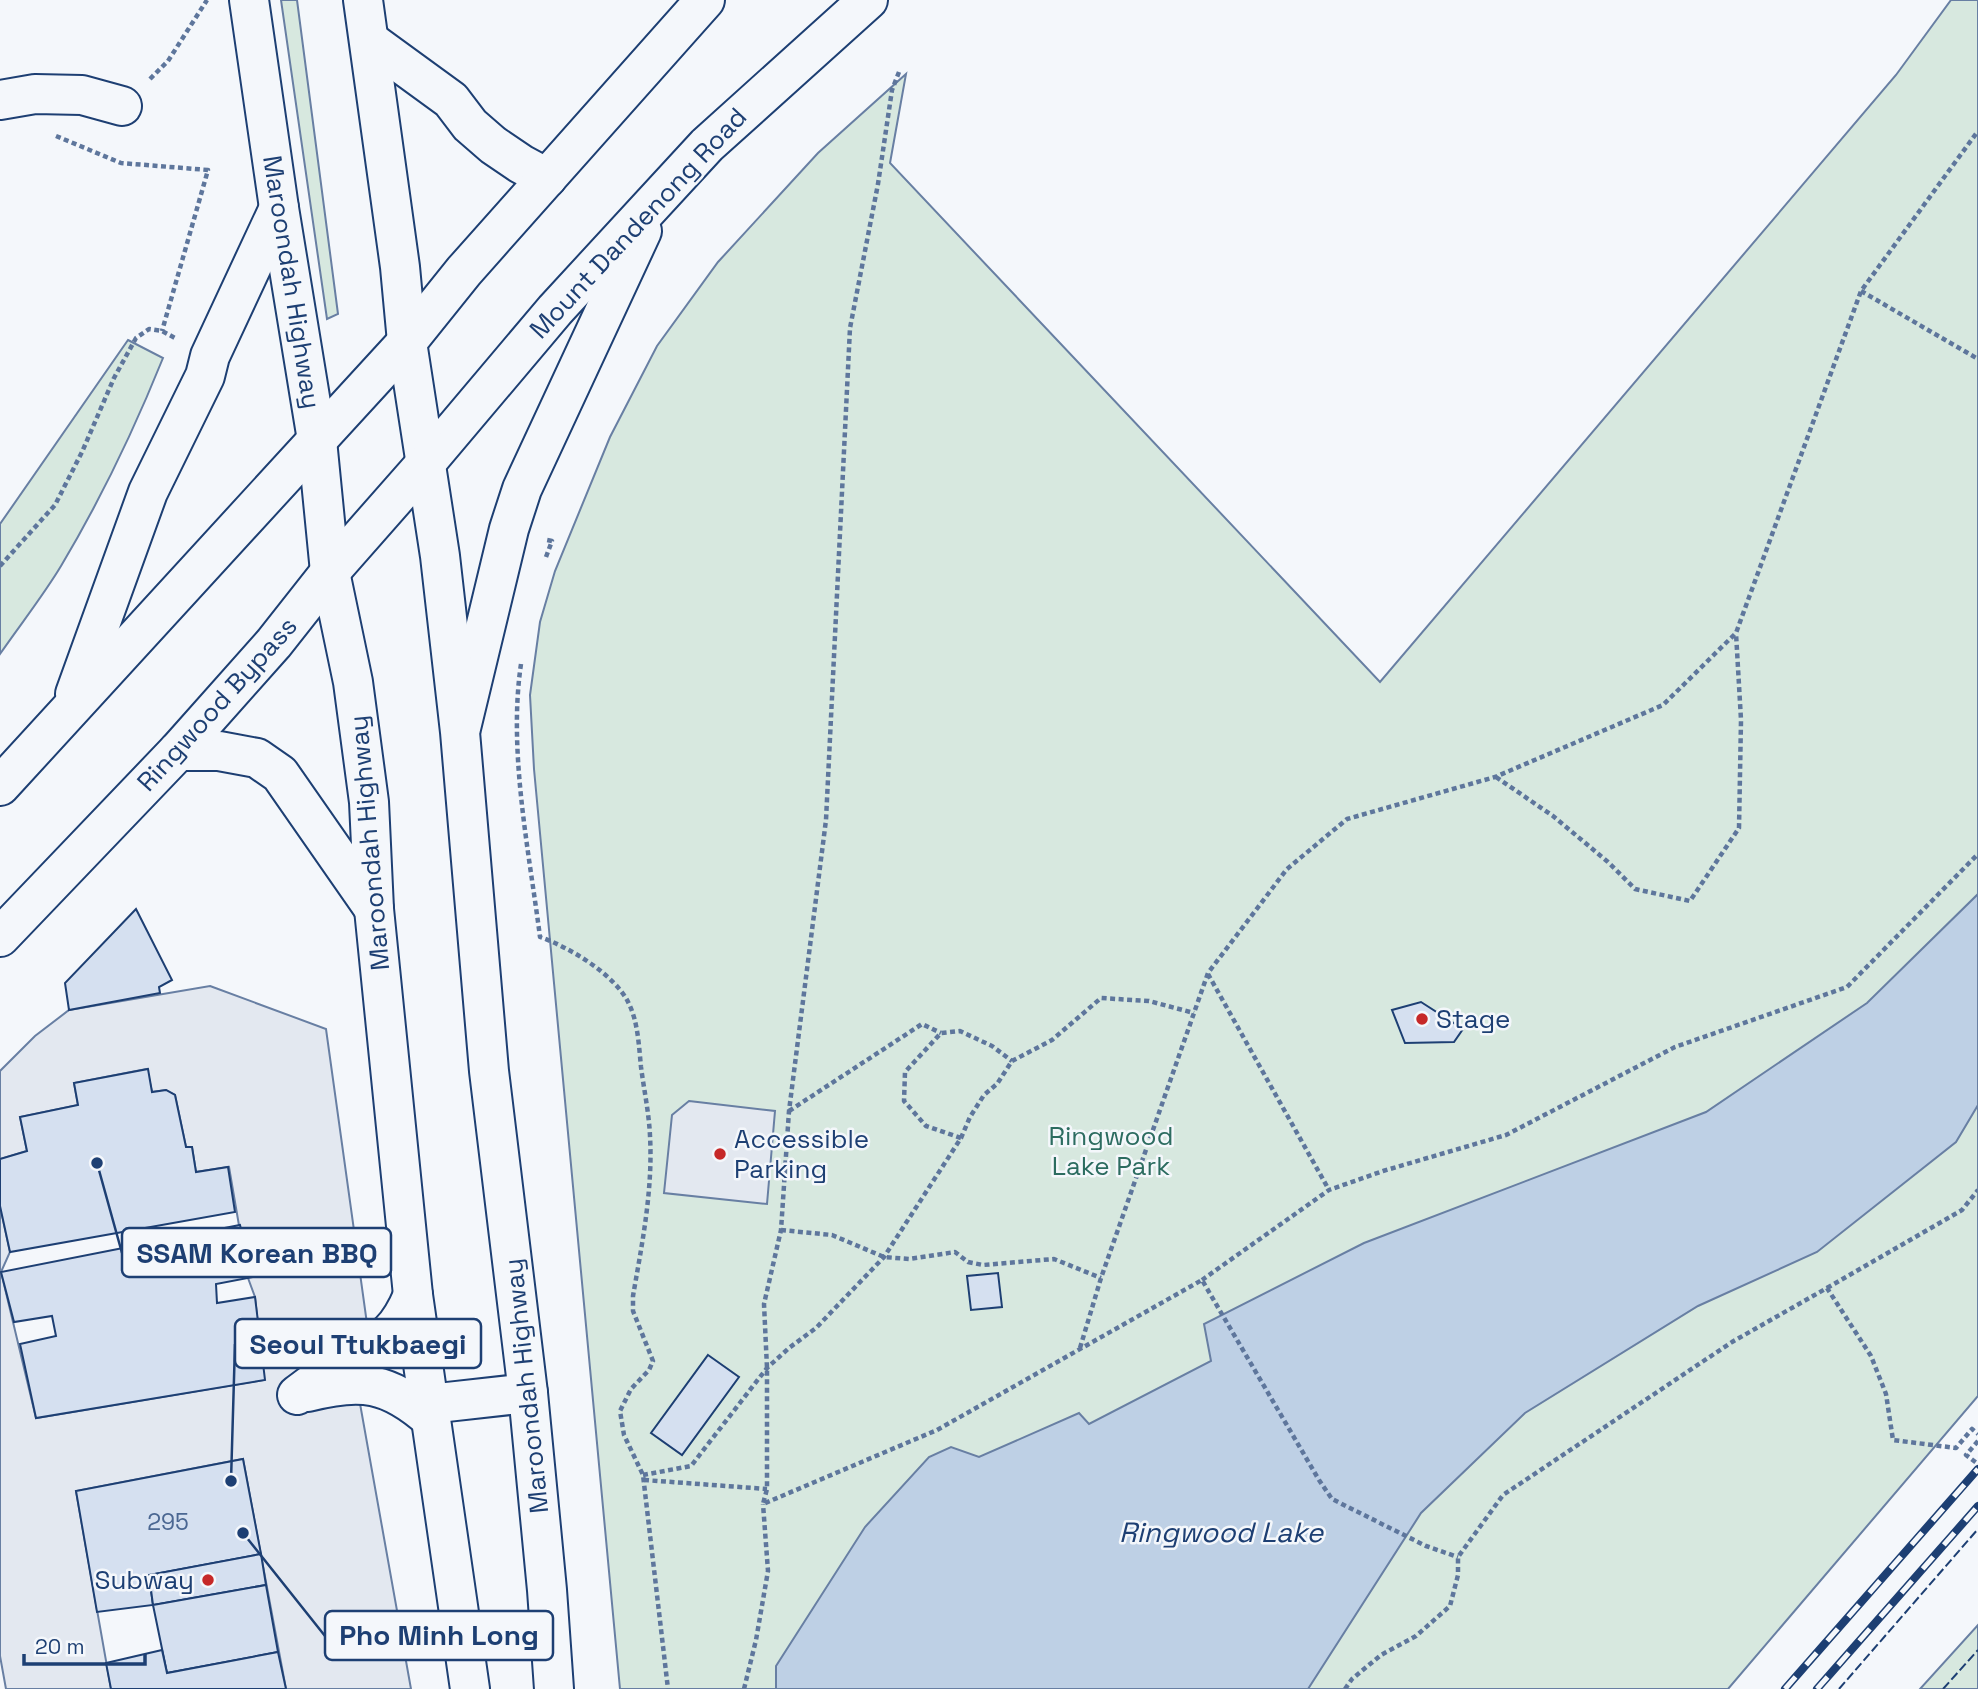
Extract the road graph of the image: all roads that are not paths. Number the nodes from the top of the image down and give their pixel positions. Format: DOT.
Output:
graph roads {
  1 [pos="249,0"];
  2 [pos="363,0"];
  3 [pos="705,0"];
  4 [pos="868,0"];
  5 [pos="370,41"];
  6 [pos="0,100"];
  7 [pos="122,106"];
  8 [pos="547,178"];
  9 [pos="655,200"];
  10 [pos="279,208"];
  11 [pos="407,342"];
  12 [pos="317,440"];
  13 [pos="425,464"];
  14 [pos="330,572"];
  15 [pos="69,713"];
  16 [pos="460,732"];
  17 [pos="178,751"];
  18 [pos="0,786"];
  19 [pos="374,909"];
  20 [pos="0,937"];
  21 [pos="413,1295"];
  22 [pos="528,1393"];
  23 [pos="430,1412"];
  24 [pos="470,1689"];
  25 [pos="554,1689"];
  1 -- 10 [label="main road, Maroondah Highway"];
  2 -- 5 [label="main road, Maroondah Highway"];
  3 -- 8 [label="main road"];
  4 -- 9 [label="main road, Mount Dandenong Road"];
  5 -- 8 [label="main road"];
  5 -- 11 [label="main road, Maroondah Highway"];
  6 -- 7 [label="main road"];
  8 -- 11 [label="main road"];
  9 -- 13 [label="main road, Mount Dandenong Road"];
  9 -- 16 [label="main road"];
  10 -- 12 [label="main road, Maroondah Highway"];
  10 -- 15 [label="main road"];
  11 -- 12 [label="main road"];
  11 -- 13 [label="main road, Maroondah Highway"];
  12 -- 14 [label="main road, Maroondah Highway"];
  12 -- 15 [label="main road"];
  13 -- 14 [label="main road, Ringwood Bypass"];
  13 -- 16 [label="main road, Maroondah Highway"];
  14 -- 17 [label="main road, Ringwood Bypass"];
  14 -- 19 [label="main road, Maroondah Highway"];
  15 -- 18 [label="main road"];
  16 -- 22 [label="main road, Maroondah Highway"];
  17 -- 19 [label="main road"];
  17 -- 20 [label="main road, Ringwood Bypass"];
  19 -- 21 [label="main road, Maroondah Highway"];
  21 -- 23 [label="main road, Maroondah Highway"];
  21 -- 23 [label="main road"];
  22 -- 23 [label="main road"];
  22 -- 25 [label="main road, Maroondah Highway"];
  23 -- 24 [label="main road, Maroondah Highway"];
}
